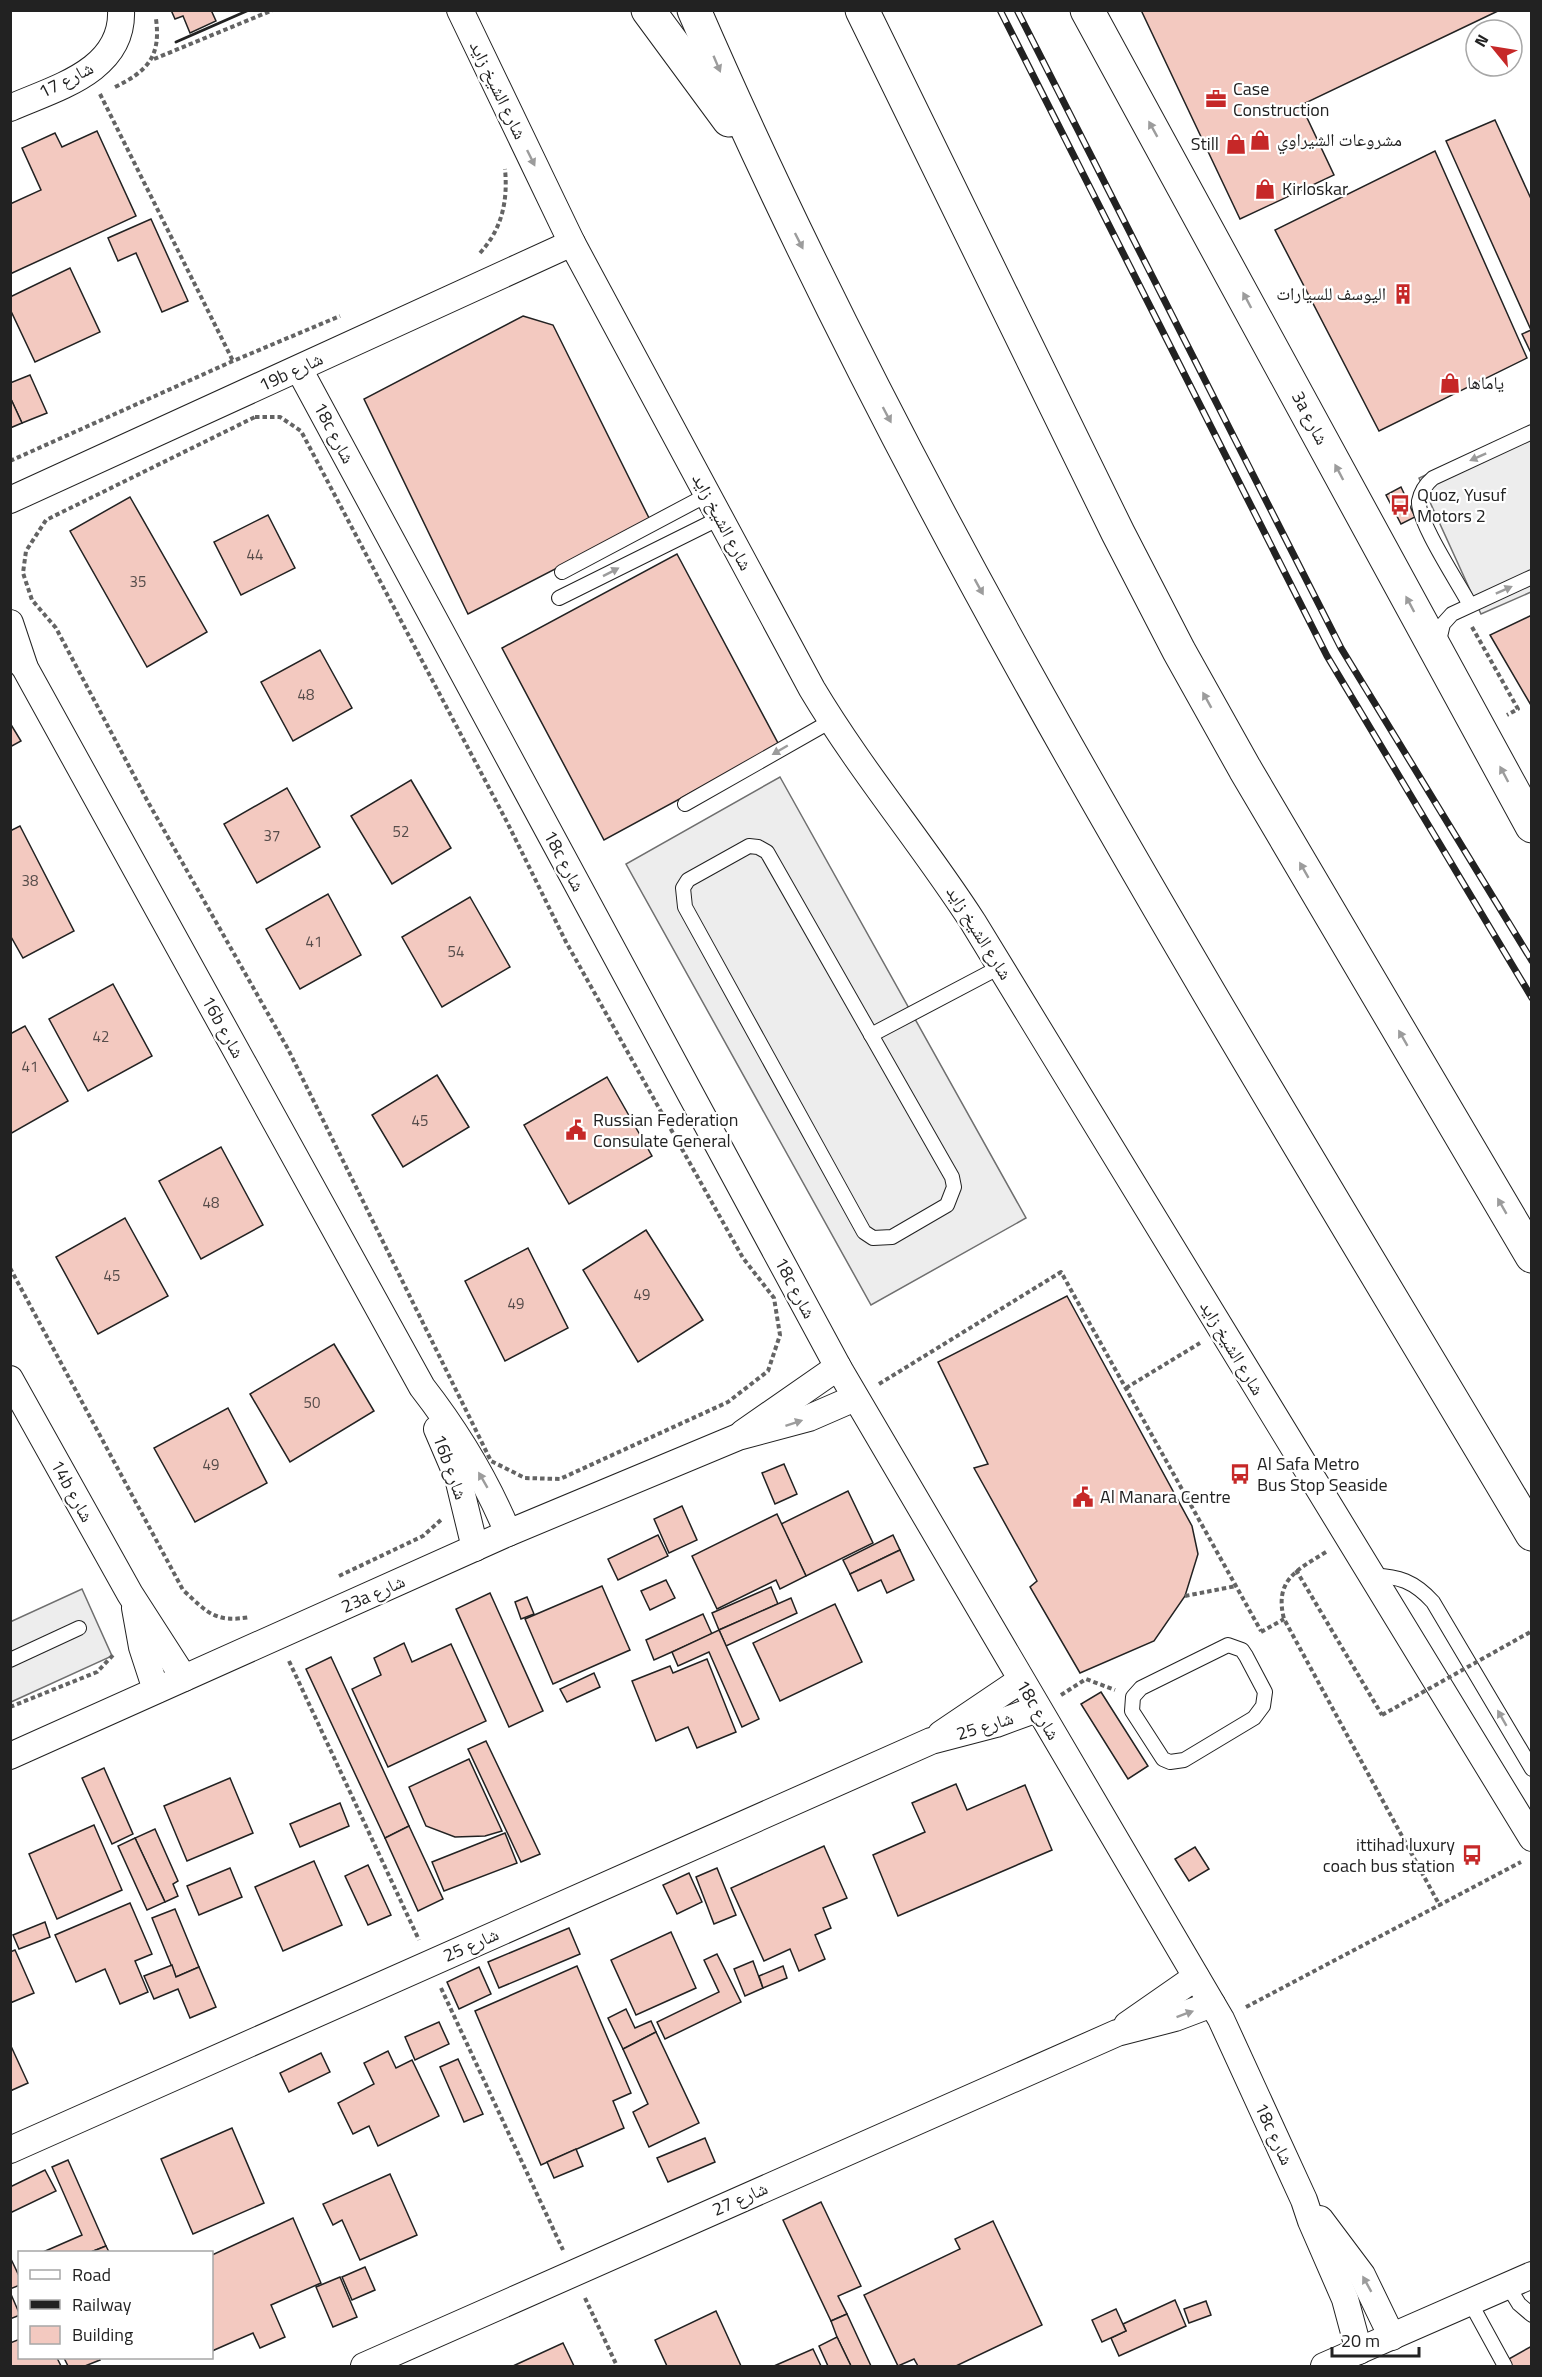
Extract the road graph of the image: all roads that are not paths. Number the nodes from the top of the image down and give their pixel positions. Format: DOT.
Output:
graph roads {
  1 [pos="121,10"];
  2 [pos="460,10"];
  3 [pos="648,10"];
  4 [pos="693,10"];
  5 [pos="862,10"];
  6 [pos="1087,10"];
  7 [pos="1110,10"];
  8 [pos="1112,55"];
  9 [pos="10,108"];
  10 [pos="755,152"];
  11 [pos="572,243"];
  12 [pos="299,369"];
  13 [pos="1532,432"];
  14 [pos="707,495"];
  15 [pos="10,500"];
  16 [pos="720,518"];
  17 [pos="562,572"];
  18 [pos="1532,577"];
  19 [pos="559,598"];
  20 [pos="1466,607"];
  21 [pos="10,623"];
  22 [pos="1437,653"];
  23 [pos="18,659"];
  24 [pos="831,721"];
  25 [pos="685,804"];
  26 [pos="1532,826"];
  27 [pos="1000,967"];
  28 [pos="872,1035"];
  29 [pos="1532,1256"];
  30 [pos="838,1366"];
  31 [pos="10,1380"];
  32 [pos="422,1387"];
  33 [pos="855,1398"];
  34 [pos="738,1437"];
  35 [pos="508,1533"];
  36 [pos="1532,1534"];
  37 [pos="475,1548"];
  38 [pos="1371,1576"];
  39 [pos="134,1602"];
  40 [pos="79,1628"];
  41 [pos="10,1660"];
  42 [pos="184,1678"];
  43 [pos="1021,1680"];
  44 [pos="156,1690"];
  45 [pos="1133,1697"];
  46 [pos="1038,1709"];
  47 [pos="931,1741"];
  48 [pos="10,1756"];
  49 [pos="1532,1769"];
  50 [pos="1528,1849"];
  51 [pos="1196,1977"];
  52 [pos="1217,2012"];
  53 [pos="1117,2033"];
  54 [pos="10,2150"];
  55 [pos="1304,2200"];
  56 [pos="1532,2275"];
  57 [pos="1508,2286"];
  58 [pos="1470,2302"];
  59 [pos="1532,2315"];
  60 [pos="1392,2337"];
  61 [pos="1359,2351"];
  62 [pos="364,2367"];
  63 [pos="1324,2367"];
  64 [pos="1505,2367"];
  1 -- 9 [label="street, شارع 17"];
  2 -- 11 [label="street, شارع الشيخ زايد, one-way"];
  3 -- 10 [label="main road"];
  4 -- 10 [label="main road, one-way"];
  29 -- 5 [label="main road, one-way"];
  6 -- 8 [label="main road, 3a شارع"];
  7 -- 8 [label="main road"];
  22 -- 8 [label="main road, 3a شارع, one-way"];
  10 -- 36 [label="main road, one-way"];
  11 -- 12 [label="street, 19b شارع"];
  11 -- 14 [label="street, شارع الشيخ زايد"];
  12 -- 15 [label="street, 19b شارع"];
  12 -- 30 [label="street, 18c شارع"];
  13 -- 20 [label="lane, one-way"];
  14 -- 16 [label="street, شارع الشيخ زايد"];
  14 -- 17 [label="lane"];
  19 -- 16 [label="lane, one-way"];
  16 -- 24 [label="street, شارع الشيخ زايد"];
  20 -- 18 [label="lane, one-way"];
  20 -- 22 [label="lane"];
  21 -- 23 [label="street, 16b شارع"];
  26 -- 22 [label="main road, 3a شارع, one-way"];
  23 -- 32 [label="street, 16b شارع"];
  24 -- 25 [label="lane, one-way"];
  24 -- 27 [label="street, شارع الشيخ زايد"];
  27 -- 28 [label="lane"];
  27 -- 38 [label="street, شارع الشيخ زايد"];
  28 -- 28 [label="lane"];
  30 -- 33 [label="street, 18c شارع"];
  30 -- 34 [label="street, 23a شارع"];
  31 -- 39 [label="street, 14b شارع"];
  35 -- 32 [label="street, 16b شارع, one-way"];
  32 -- 37 [label="street, 16b شارع"];
  34 -- 33 [label="street, 23a شارع, one-way"];
  33 -- 43 [label="street, 18c شارع"];
  34 -- 35 [label="street, 23a شارع"];
  35 -- 37 [label="street, 23a شارع"];
  37 -- 42 [label="street, 23a شارع"];
  49 -- 38 [label="lane, one-way"];
  38 -- 50 [label="street, شارع الشيخ زايد"];
  39 -- 42 [label="street, 14b شارع"];
  39 -- 44 [label="street, 14b شارع"];
  40 -- 41 [label="lane"];
  42 -- 44 [label="street, 23a شارع"];
  43 -- 46 [label="street, 18c شارع"];
  43 -- 47 [label="street, شارع 25"];
  44 -- 48 [label="street, 23a شارع"];
  45 -- 45 [label="lane"];
  46 -- 47 [label="street, شارع 25"];
  46 -- 51 [label="street, 18c شارع"];
  47 -- 54 [label="street, شارع 25"];
  51 -- 52 [label="street, 18c شارع"];
  51 -- 53 [label="street, شارع 27"];
  53 -- 52 [label="street, شارع 27, one-way"];
  52 -- 55 [label="street, 18c شارع"];
  53 -- 62 [label="street, شارع 27"];
  60 -- 55 [label="street, 18c شارع, one-way"];
  55 -- 61 [label="street, 18c شارع"];
  56 -- 57 [label="street"];
  57 -- 58 [label="street"];
  57 -- 59 [label="lane"];
  58 -- 60 [label="street"];
  58 -- 64 [label="lane"];
  60 -- 61 [label="street"];
  61 -- 63 [label="street"];
}
